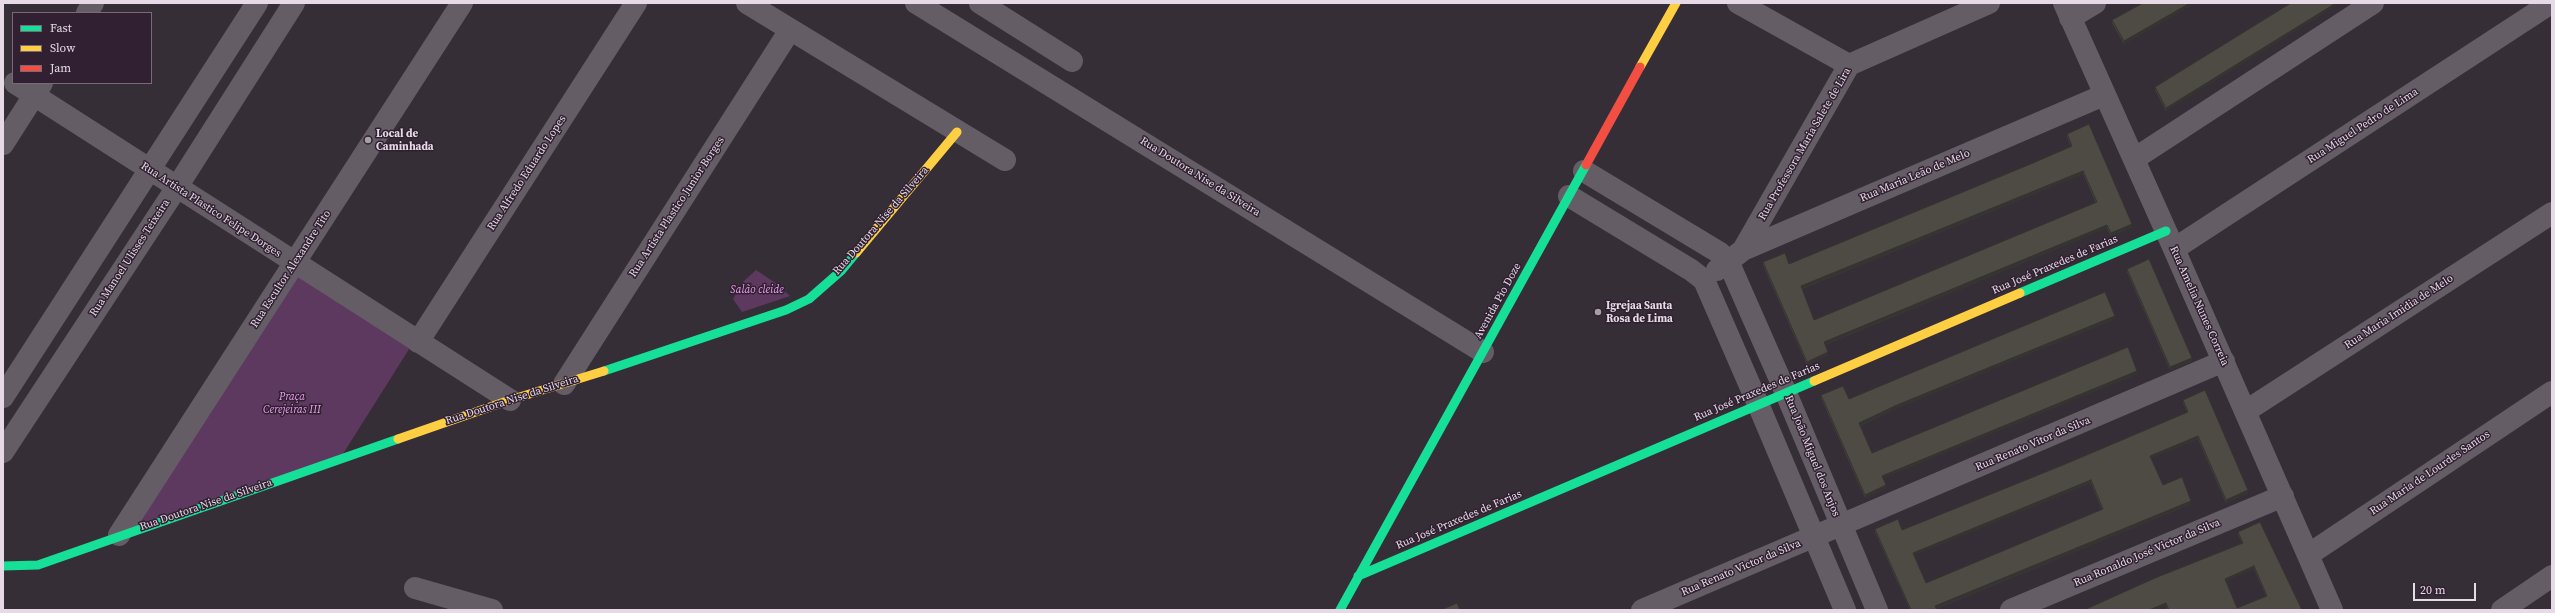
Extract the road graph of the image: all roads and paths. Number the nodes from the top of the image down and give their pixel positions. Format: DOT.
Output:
graph roads {
  1 [pos="93,3"];
  2 [pos="257,3"];
  3 [pos="294,3"];
  4 [pos="462,3"];
  5 [pos="636,3"];
  6 [pos="747,3"];
  7 [pos="916,3"];
  8 [pos="980,3"];
  9 [pos="1676,3"];
  10 [pos="1738,3"];
  11 [pos="1989,3"];
  12 [pos="2095,3"];
  13 [pos="2373,3"];
  14 [pos="2551,3"];
  15 [pos="2067,11"];
  16 [pos="88,12"];
  17 [pos="790,30"];
  18 [pos="1072,61"];
  19 [pos="1849,65"];
  20 [pos="3,75"];
  21 [pos="12,81"];
  22 [pos="21,84"];
  23 [pos="38,89"];
  24 [pos="2104,95"];
  25 [pos="957,132"];
  26 [pos="3,144"];
  27 [pos="2134,159"];
  28 [pos="1005,160"];
  29 [pos="148,169"];
  30 [pos="1584,171"];
  31 [pos="177,187"];
  32 [pos="1568,196"];
  33 [pos="2552,213"];
  34 [pos="2170,240"];
  35 [pos="1736,256"];
  36 [pos="294,264"];
  37 [pos="1704,280"];
  38 [pos="418,342"];
  39 [pos="1483,352"];
  40 [pos="2224,362"];
  41 [pos="564,384"];
  42 [pos="1786,392"];
  43 [pos="2552,392"];
  44 [pos="3,397"];
  45 [pos="510,400"];
  46 [pos="1758,404"];
  47 [pos="2246,412"];
  48 [pos="3,452"];
  49 [pos="2283,496"];
  50 [pos="1841,527"];
  51 [pos="119,535"];
  52 [pos="1815,536"];
  53 [pos="2308,555"];
  54 [pos="3,566"];
  55 [pos="1358,576"];
  56 [pos="2552,576"];
  57 [pos="415,588"];
  58 [pos="492,610"];
  59 [pos="1340,610"];
  60 [pos="1642,610"];
  61 [pos="1845,610"];
  62 [pos="1877,610"];
  63 [pos="2011,610"];
  64 [pos="2332,610"];
  65 [pos="2502,610"];
  1 -- 16 [label="street"];
  2 -- 29 [label="street"];
  3 -- 31 [label="street, Rua Manoel Ulisses Teixeira"];
  4 -- 36 [label="street, Rua Escultor Alexandre Tito"];
  5 -- 38 [label="street, Rua Alfredo Eduardo Lopes"];
  6 -- 17 [label="street"];
  7 -- 39 [label="street, Rua Doutora Nise da Silveira"];
  8 -- 18 [label="street"];
  9 -- 30 [label="street, Avenida Pio Doze"];
  10 -- 19 [label="street"];
  11 -- 19 [label="street, Rua Professora Maria Salete de Lira"];
  12 -- 15 [label="street"];
  13 -- 27 [label="street"];
  14 -- 34 [label="street, Rua Miguel Pedro de Lima"];
  15 -- 24 [label="street, Rua Amelia Nunes Correia"];
  17 -- 25 [label="street"];
  17 -- 41 [label="street, Rua Artista Plastico Junior Borges"];
  19 -- 35 [label="street, Rua Professora Maria Salete de Lira"];
  20 -- 21 [label="street, Rua Artista Plastico Felipe Dorges"];
  22 -- 23 [label="street, Rua Artista Plastico Felipe Dorges"];
  23 -- 26 [label="street"];
  23 -- 29 [label="street, Rua Artista Plastico Felipe Dorges"];
  24 -- 27 [label="street, Rua Amelia Nunes Correia"];
  24 -- 35 [label="street, Rua Maria Leão de Melo"];
  25 -- 28 [label="street"];
  25 -- 41 [label="street, Rua Doutora Nise da Silveira"];
  27 -- 34 [label="street, Rua Amelia Nunes Correia"];
  29 -- 31 [label="street, Rua Artista Plastico Felipe Dorges"];
  29 -- 44 [label="street"];
  30 -- 32 [label="street, Avenida Pio Doze"];
  30 -- 35 [label="street, Rua João Miguel dos Anjos"];
  31 -- 36 [label="street, Rua Artista Plastico Felipe Dorges"];
  31 -- 48 [label="street, Rua Manoel Ulisses Teixeira"];
  32 -- 37 [label="street"];
  32 -- 39 [label="street, Avenida Pio Doze"];
  33 -- 47 [label="street, Rua Maria Imidia de Melo"];
  34 -- 40 [label="street, Rua Amelia Nunes Correia"];
  34 -- 42 [label="street, Rua José Praxedes de Farias"];
  35 -- 37 [label="street"];
  35 -- 42 [label="street, Rua João Miguel dos Anjos"];
  36 -- 38 [label="street, Rua Artista Plastico Felipe Dorges"];
  36 -- 51 [label="street, Rua Escultor Alexandre Tito"];
  37 -- 46 [label="street"];
  38 -- 45 [label="street, Rua Artista Plastico Felipe Dorges"];
  39 -- 55 [label="street, Avenida Pio Doze"];
  40 -- 47 [label="street, Rua Amelia Nunes Correia"];
  40 -- 50 [label="street, Rua Renato Vitor da Silva"];
  41 -- 45 [label="street, Rua Doutora Nise da Silveira"];
  42 -- 46 [label="street, Rua José Praxedes de Farias"];
  42 -- 50 [label="street, Rua João Miguel dos Anjos"];
  43 -- 53 [label="street, Rua Maria de Lourdes Santos"];
  45 -- 51 [label="street, Rua Doutora Nise da Silveira"];
  46 -- 52 [label="street"];
  46 -- 55 [label="street, Rua José Praxedes de Farias"];
  47 -- 49 [label="street, Rua Amelia Nunes Correia"];
  49 -- 53 [label="street, Rua Amelia Nunes Correia"];
  49 -- 63 [label="street, Rua Ronaldo José Victor da Silva"];
  50 -- 52 [label="street, Rua Renato Victor da Silva"];
  50 -- 62 [label="street, Rua João Miguel dos Anjos"];
  51 -- 54 [label="street, Rua Doutora Nise da Silveira"];
  52 -- 60 [label="street, Rua Renato Victor da Silva"];
  52 -- 61 [label="street"];
  53 -- 64 [label="street, Rua Amelia Nunes Correia"];
  55 -- 59 [label="street, Avenida Pio Doze"];
  56 -- 65 [label="street"];
  57 -- 58 [label="street"];
}
